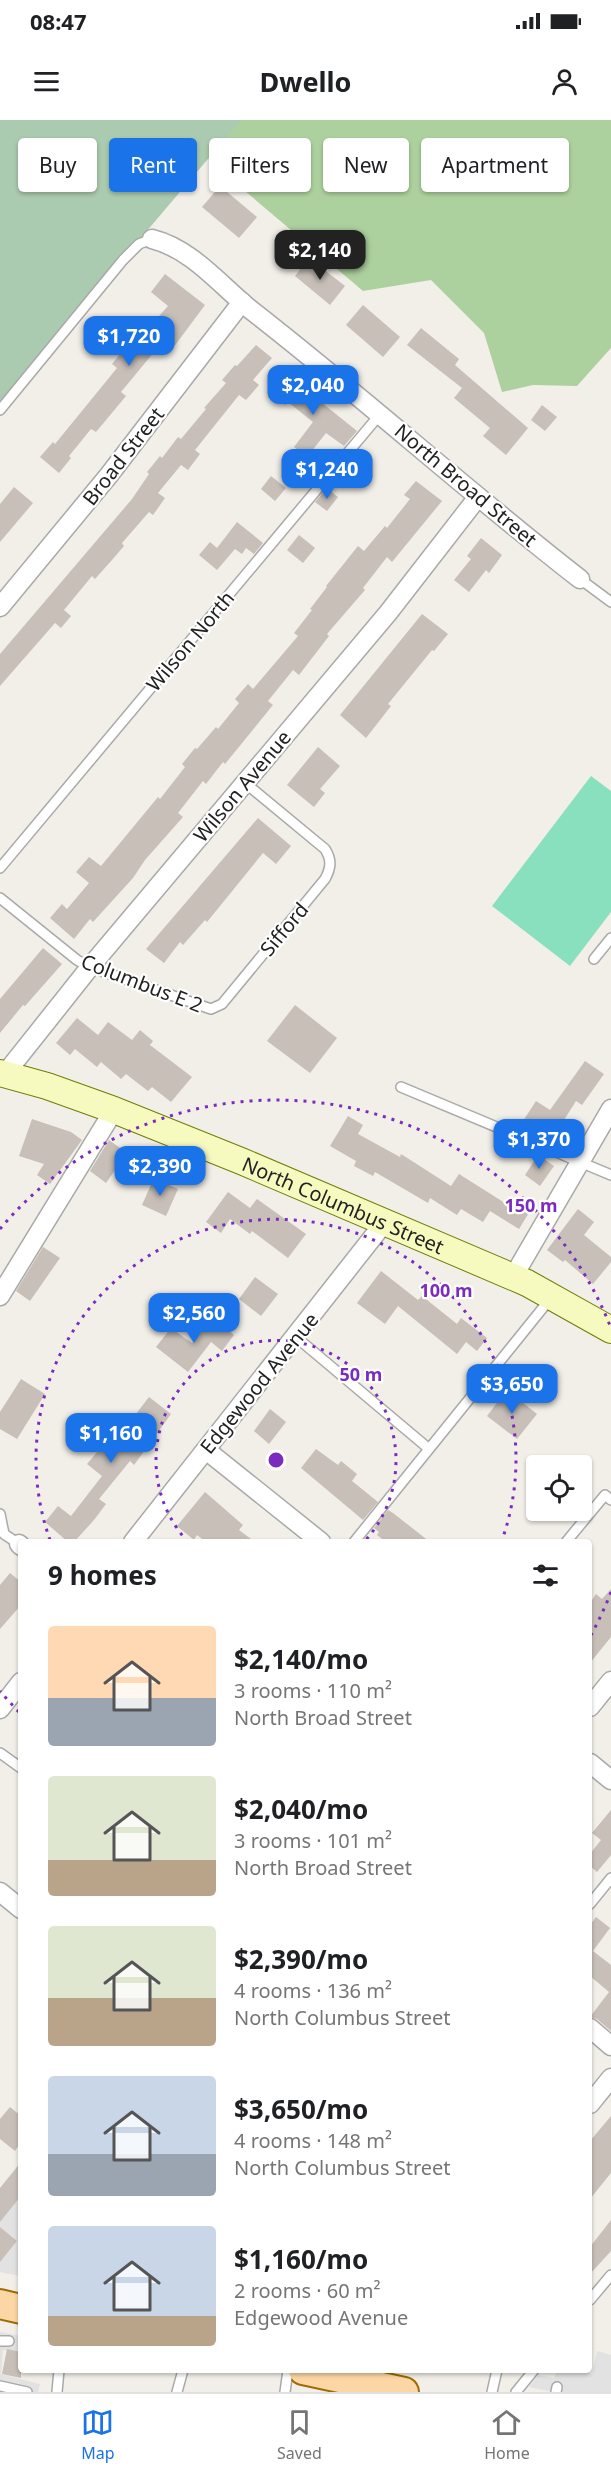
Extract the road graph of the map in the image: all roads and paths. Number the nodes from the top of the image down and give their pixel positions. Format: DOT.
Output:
graph roads {
  1 [pos="152,239"];
  2 [pos="242,302"];
  3 [pos="0,410"];
  4 [pos="381,413"];
  5 [pos="478,497"];
  6 [pos="580,579"];
  7 [pos="611,602"];
  8 [pos="0,607"];
  9 [pos="244,782"];
  10 [pos="0,868"];
  11 [pos="0,898"];
  12 [pos="611,938"];
  13 [pos="594,959"];
  14 [pos="90,967"];
  15 [pos="229,997"];
  16 [pos="3,1074"];
  17 [pos="401,1086"];
  18 [pos="611,1109"];
  19 [pos="114,1110"];
  20 [pos="580,1162"];
  21 [pos="611,1175"];
  22 [pos="384,1223"];
  23 [pos="513,1277"];
  24 [pos="0,1296"];
  25 [pos="553,1296"];
  26 [pos="611,1330"];
  27 [pos="296,1337"];
  28 [pos="428,1448"];
  29 [pos="206,1449"];
  30 [pos="608,1498"];
  31 [pos="0,1514"];
  32 [pos="135,1539"];
  33 [pos="317,1539"];
  34 [pos="356,1539"];
  35 [pos="569,1539"];
  36 [pos="18,1544"];
  37 [pos="611,1681"];
  38 [pos="18,1686"];
  39 [pos="592,1705"];
  40 [pos="0,1709"];
  41 [pos="0,1753"];
  42 [pos="592,1765"];
  43 [pos="18,1766"];
  44 [pos="611,1780"];
  45 [pos="611,1878"];
  46 [pos="0,1892"];
  47 [pos="592,1902"];
  48 [pos="18,1907"];
  49 [pos="592,2030"];
  50 [pos="611,2046"];
  51 [pos="611,2078"];
  52 [pos="592,2102"];
  53 [pos="611,2275"];
  54 [pos="592,2298"];
  55 [pos="0,2304"];
  56 [pos="18,2308"];
  57 [pos="59,2373"];
  58 [pos="182,2373"];
  59 [pos="288,2373"];
  60 [pos="332,2373"];
  61 [pos="496,2373"];
  62 [pos="532,2373"];
  63 [pos="367,2376"];
  64 [pos="0,2386"];
  65 [pos="27,2392"];
  66 [pos="57,2392"];
  67 [pos="177,2392"];
  68 [pos="285,2392"];
  69 [pos="403,2392"];
  70 [pos="492,2392"];
  71 [pos="516,2392"];
  1 -- 2 [label="street, North Broad Street"];
  1 -- 3 [label="lane"];
  2 -- 4 [label="street, North Broad Street"];
  2 -- 8 [label="street, Broad Street"];
  4 -- 5 [label="street, North Broad Street"];
  4 -- 10 [label="lane, Wilson North"];
  5 -- 6 [label="street, North Broad Street"];
  5 -- 9 [label="street, Wilson Avenue"];
  6 -- 7 [label="lane"];
  9 -- 14 [label="street, Wilson Avenue"];
  9 -- 15 [label="lane, Sifford"];
  11 -- 14 [label="lane, Columbus E 2"];
  12 -- 13 [label="lane"];
  14 -- 15 [label="lane, Columbus E 2"];
  14 -- 16 [label="street, Wilson Avenue"];
  16 -- 19 [label="main road, North Columbus Street"];
  17 -- 20 [label="lane"];
  18 -- 20 [label="street"];
  19 -- 22 [label="main road, North Columbus Street"];
  19 -- 24 [label="street"];
  20 -- 21 [label="lane"];
  20 -- 23 [label="street"];
  22 -- 23 [label="main road, North Columbus Street"];
  22 -- 27 [label="street, Edgewood Avenue"];
  23 -- 25 [label="main road, North Columbus Street"];
  25 -- 26 [label="main road, North Columbus Street"];
  25 -- 28 [label="lane"];
  27 -- 28 [label="lane"];
  27 -- 29 [label="street, Edgewood Avenue"];
  28 -- 34 [label="lane"];
  29 -- 32 [label="street, Edgewood Avenue"];
  29 -- 33 [label="street"];
  30 -- 35 [label="lane"];
  31 -- 36 [label="lane"];
  37 -- 39 [label="street"];
  38 -- 40 [label="street"];
  41 -- 43 [label="lane"];
  42 -- 44 [label="street"];
  45 -- 47 [label="lane"];
  46 -- 48 [label="street"];
  49 -- 50 [label="street"];
  51 -- 52 [label="street"];
  53 -- 54 [label="lane"];
  55 -- 56 [label="main road"];
  57 -- 66 [label="lane"];
  58 -- 67 [label="lane"];
  59 -- 68 [label="lane"];
  60 -- 63 [label="main road"];
  61 -- 70 [label="lane"];
  62 -- 71 [label="lane"];
  63 -- 69 [label="main road"];
  64 -- 65 [label="lane"];
}
